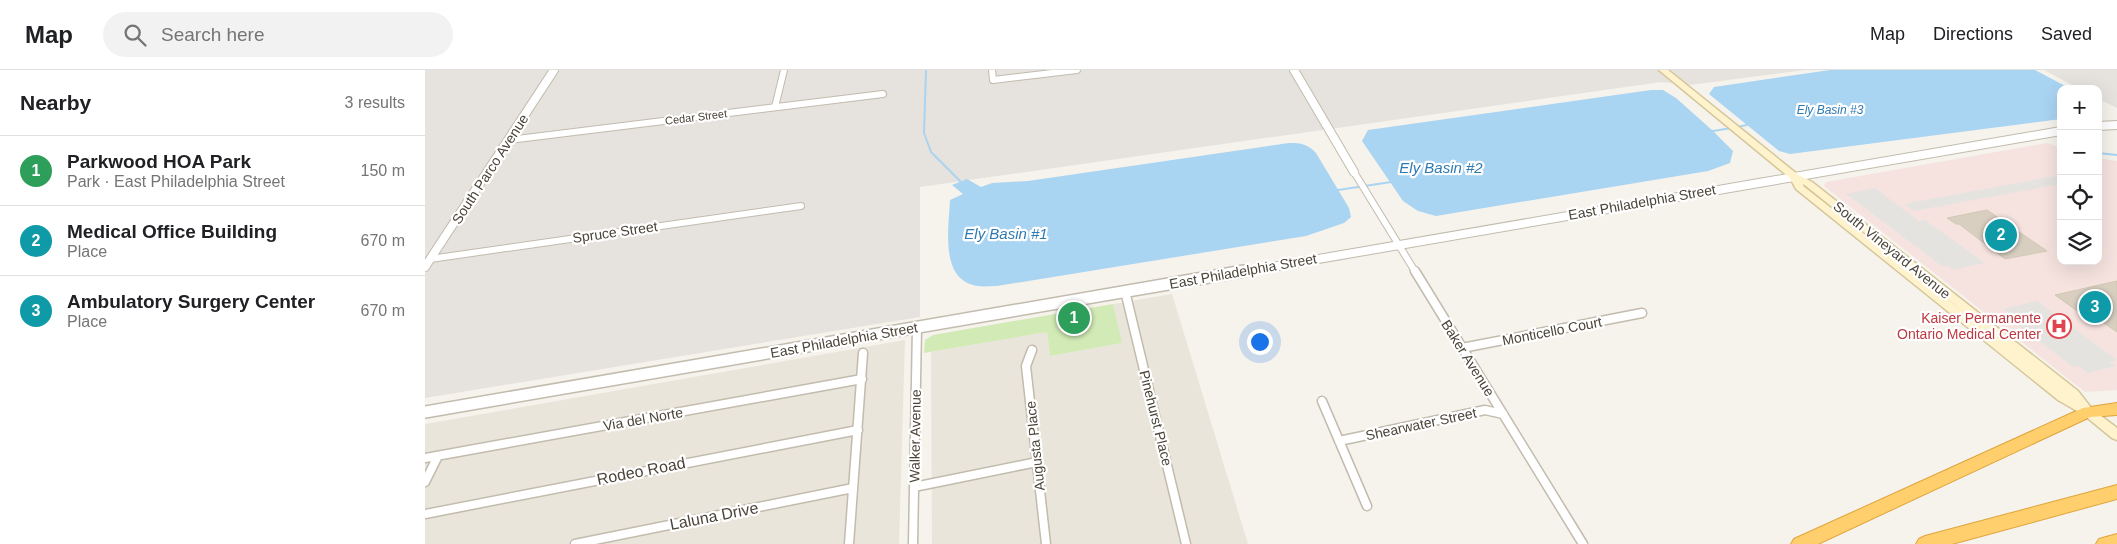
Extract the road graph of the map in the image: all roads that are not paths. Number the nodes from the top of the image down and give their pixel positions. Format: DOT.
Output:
graph roads {
  1 [pos="554,70"];
  2 [pos="783,70"];
  3 [pos="992,70"];
  4 [pos="1077,70"];
  5 [pos="1294,70"];
  6 [pos="1663,70"];
  7 [pos="883,94"];
  8 [pos="775,107"];
  9 [pos="2117,125"];
  10 [pos="2102,126"];
  11 [pos="2057,132"];
  12 [pos="509,140"];
  13 [pos="1354,172"];
  14 [pos="1794,176"];
  15 [pos="801,206"];
  16 [pos="1397,245"];
  17 [pos="430,259"];
  18 [pos="425,267"];
  19 [pos="1125,292"];
  20 [pos="1642,313"];
  21 [pos="917,327"];
  22 [pos="1462,348"];
  23 [pos="1031,350"];
  24 [pos="863,353"];
  25 [pos="861,380"];
  26 [pos="1322,401"];
  27 [pos="2117,409"];
  28 [pos="425,412"];
  29 [pos="2088,412"];
  30 [pos="1503,414"];
  31 [pos="858,430"];
  32 [pos="2117,435"];
  33 [pos="1339,441"];
  34 [pos="438,456"];
  35 [pos="425,458"];
  36 [pos="1037,462"];
  37 [pos="425,482"];
  38 [pos="914,487"];
  39 [pos="853,488"];
  40 [pos="2117,492"];
  41 [pos="1367,506"];
  42 [pos="425,514"];
  43 [pos="2117,541"];
  44 [pos="575,544"];
  45 [pos="849,544"];
  46 [pos="913,544"];
  47 [pos="1046,544"];
  48 [pos="1186,544"];
  49 [pos="1583,544"];
  50 [pos="1799,544"];
  51 [pos="1925,544"];
  52 [pos="2105,544"];
  1 -- 12 [label="street, South Parco Avenue"];
  2 -- 8 [label="street"];
  3 -- 4 [label="street"];
  5 -- 13 [label="street"];
  6 -- 14 [label="main road, South Vineyard Avenue"];
  7 -- 8 [label="street, Cedar Street"];
  8 -- 12 [label="street, Cedar Street"];
  9 -- 10 [label="street"];
  11 -- 14 [label="street, East Philadelphia Street"];
  12 -- 17 [label="street, South Parco Avenue"];
  13 -- 16 [label="street, Baker Avenue"];
  14 -- 16 [label="street, East Philadelphia Street"];
  14 -- 29 [label="main road, South Vineyard Avenue"];
  15 -- 17 [label="street, Spruce Street"];
  16 -- 19 [label="street, East Philadelphia Street"];
  16 -- 22 [label="street, Baker Avenue"];
  17 -- 18 [label="street, South Parco Avenue"];
  19 -- 21 [label="street, East Philadelphia Street"];
  19 -- 48 [label="street, Pinehurst Place"];
  20 -- 22 [label="street, Monticello Court"];
  21 -- 28 [label="street, East Philadelphia Street"];
  21 -- 38 [label="street, Walker Avenue"];
  22 -- 30 [label="street, Baker Avenue"];
  23 -- 36 [label="street, Augusta Place"];
  24 -- 25 [label="street"];
  25 -- 31 [label="street"];
  25 -- 34 [label="street, Via del Norte"];
  26 -- 33 [label="street"];
  27 -- 29 [label="highway"];
  29 -- 32 [label="main road, South Vineyard Avenue"];
  29 -- 50 [label="highway"];
  30 -- 33 [label="street, Shearwater Street"];
  30 -- 49 [label="street, Baker Avenue"];
  31 -- 39 [label="street"];
  31 -- 42 [label="street, Rodeo Road"];
  33 -- 41 [label="street"];
  34 -- 35 [label="street, Via del Norte"];
  34 -- 37 [label="street"];
  36 -- 38 [label="street"];
  36 -- 47 [label="street, Augusta Place"];
  38 -- 46 [label="street, Walker Avenue"];
  39 -- 44 [label="street, Laluna Drive"];
  39 -- 45 [label="street"];
  40 -- 51 [label="highway"];
  43 -- 52 [label="highway"];
}
